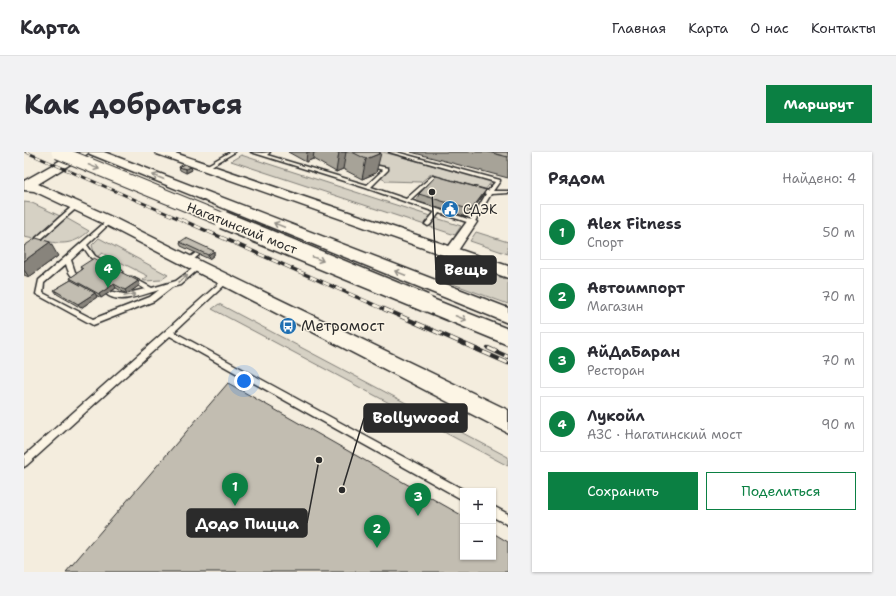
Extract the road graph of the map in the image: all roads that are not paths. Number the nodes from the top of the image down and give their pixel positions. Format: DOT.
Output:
graph roads {
  1 [pos="58,152"];
  2 [pos="83,152"];
  3 [pos="94,152"];
  4 [pos="160,152"];
  5 [pos="233,152"];
  6 [pos="253,152"];
  7 [pos="391,152"];
  8 [pos="266,153"];
  9 [pos="364,163"];
  10 [pos="206,167"];
  11 [pos="25,185"];
  12 [pos="368,187"];
  13 [pos="508,192"];
  14 [pos="489,193"];
  15 [pos="408,201"];
  16 [pos="77,205"];
  17 [pos="438,211"];
  18 [pos="109,221"];
  19 [pos="472,222"];
  20 [pos="428,224"];
  21 [pos="38,239"];
  22 [pos="84,245"];
  23 [pos="451,252"];
  24 [pos="68,260"];
  25 [pos="194,261"];
  26 [pos="508,272"];
  27 [pos="78,277"];
  28 [pos="226,281"];
  29 [pos="170,286"];
  30 [pos="151,290"];
  31 [pos="108,293"];
  32 [pos="431,296"];
  33 [pos="508,316"];
  34 [pos="169,332"];
  35 [pos="508,338"];
  36 [pos="508,422"];
  37 [pos="24,462"];
  38 [pos="460,493"];
  39 [pos="496,513"];
  40 [pos="508,520"];
  1 -- 32 [label="main road, Нагатинский мост, one-way, bridge"];
  2 -- 11 [label="main road"];
  32 -- 3 [label="main road, Нагатинский мост, one-way"];
  4 -- 10 [label="main road"];
  5 -- 10 [label="lane"];
  6 -- 8 [label="lane"];
  7 -- 14 [label="lane"];
  8 -- 12 [label="lane"];
  9 -- 12 [label="lane"];
  10 -- 23 [label="main road"];
  11 -- 16 [label="main road"];
  12 -- 15 [label="lane"];
  13 -- 14 [label="lane"];
  14 -- 15 [label="lane"];
  14 -- 19 [label="lane"];
  15 -- 17 [label="lane"];
  16 -- 18 [label="main road"];
  16 -- 21 [label="lane"];
  17 -- 19 [label="lane"];
  17 -- 20 [label="lane"];
  18 -- 22 [label="lane"];
  18 -- 25 [label="main road"];
  19 -- 23 [label="street"];
  22 -- 24 [label="lane"];
  22 -- 30 [label="lane"];
  23 -- 26 [label="main road"];
  24 -- 27 [label="lane"];
  24 -- 29 [label="lane"];
  25 -- 28 [label="main road"];
  29 -- 25 [label="lane, one-way"];
  28 -- 34 [label="lane"];
  28 -- 36 [label="main road"];
  29 -- 30 [label="lane"];
  31 -- 30 [label="lane, one-way"];
  32 -- 33 [label="main road"];
  32 -- 35 [label="main road, one-way"];
  34 -- 37 [label="lane"];
  34 -- 38 [label="lane"];
  39 -- 40 [label="lane"];
}
